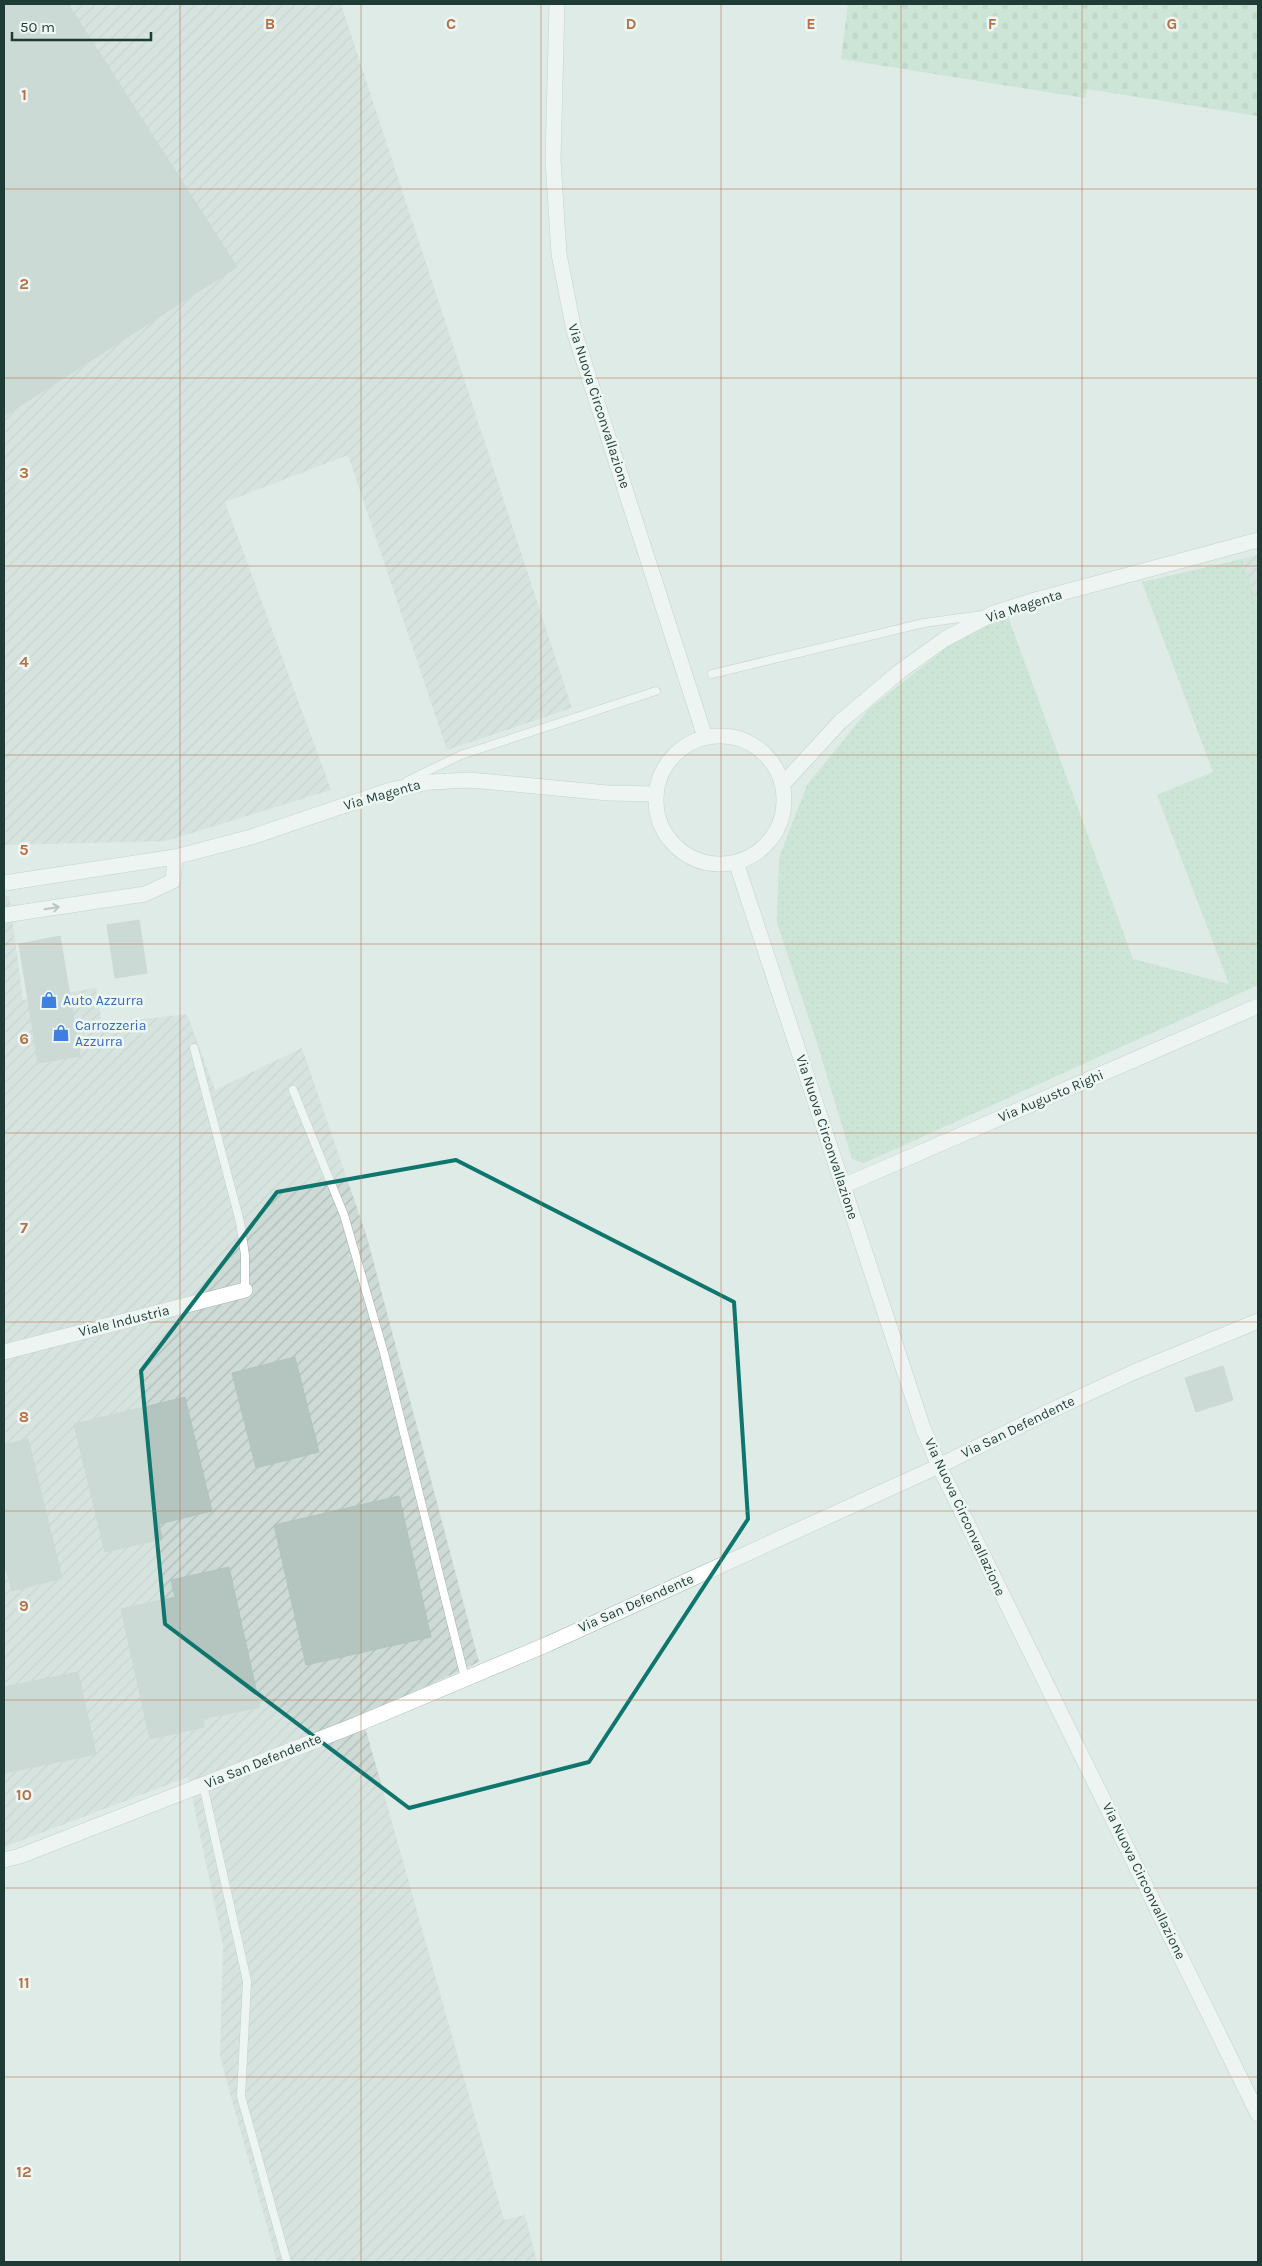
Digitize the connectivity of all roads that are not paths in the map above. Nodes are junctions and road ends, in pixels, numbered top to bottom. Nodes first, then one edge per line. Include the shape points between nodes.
1 (557, 4) edge
2 (1258, 540) edge
3 (994, 613) junction
4 (712, 674) dead end
5 (656, 691) dead end
6 (705, 737) junction
7 (783, 784) junction
8 (390, 790) junction
9 (656, 794) junction
10 (175, 857) junction
11 (736, 862) junction
12 (4, 883) edge
13 (4, 916) edge
14 (1258, 1006) edge
15 (194, 1048) dead end
16 (293, 1090) dead end
17 (843, 1186) junction
18 (245, 1290) joint
19 (1258, 1321) edge
20 (4, 1352) edge
21 (939, 1466) junction
22 (465, 1678) junction
23 (202, 1785) junction
24 (4, 1860) edge
25 (1258, 2114) edge
26 (287, 2262) edge

1 - 6 street, Via Nuova Circonvallazione via 553,160 559,254 574,331
2 - 3 street, Via Magenta
3 - 4 lane via 924,623
3 - 7 street, Via Magenta via 945,639 899,672 840,722
5 - 8 lane via 461,755
6 - 7 street via 725,735 745,740 776,765
6 - 9 street via 686,745 671,757 661,774
7 - 11 street via 785,804 780,824 770,841 755,854
8 - 9 street, Via Magenta via 431,782 470,780 608,793
8 - 10 street, Via Magenta via 234,842
9 - 11 street via 657,814 665,834 678,849 696,860 716,864
10 - 12 street, Via Magenta
13 -> 10 street via 145,894 173,881
11 - 17 street, Via Nuova Circonvallazione
14 - 17 street, Via Augusto Righi
15 - 18 lane via 240,1222 245,1255
16 - 22 lane via 344,1215 384,1353
17 - 21 street, Via Nuova Circonvallazione
18 - 20 street, Viale Industria
19 - 21 street, Via San Defendente via 1134,1372
21 - 22 street, Via San Defendente via 548,1644
21 - 25 street, Via Nuova Circonvallazione
22 - 23 street, Via San Defendente
23 - 24 street, Via San Defendente
23 - 26 lane via 248,1981 241,2096

